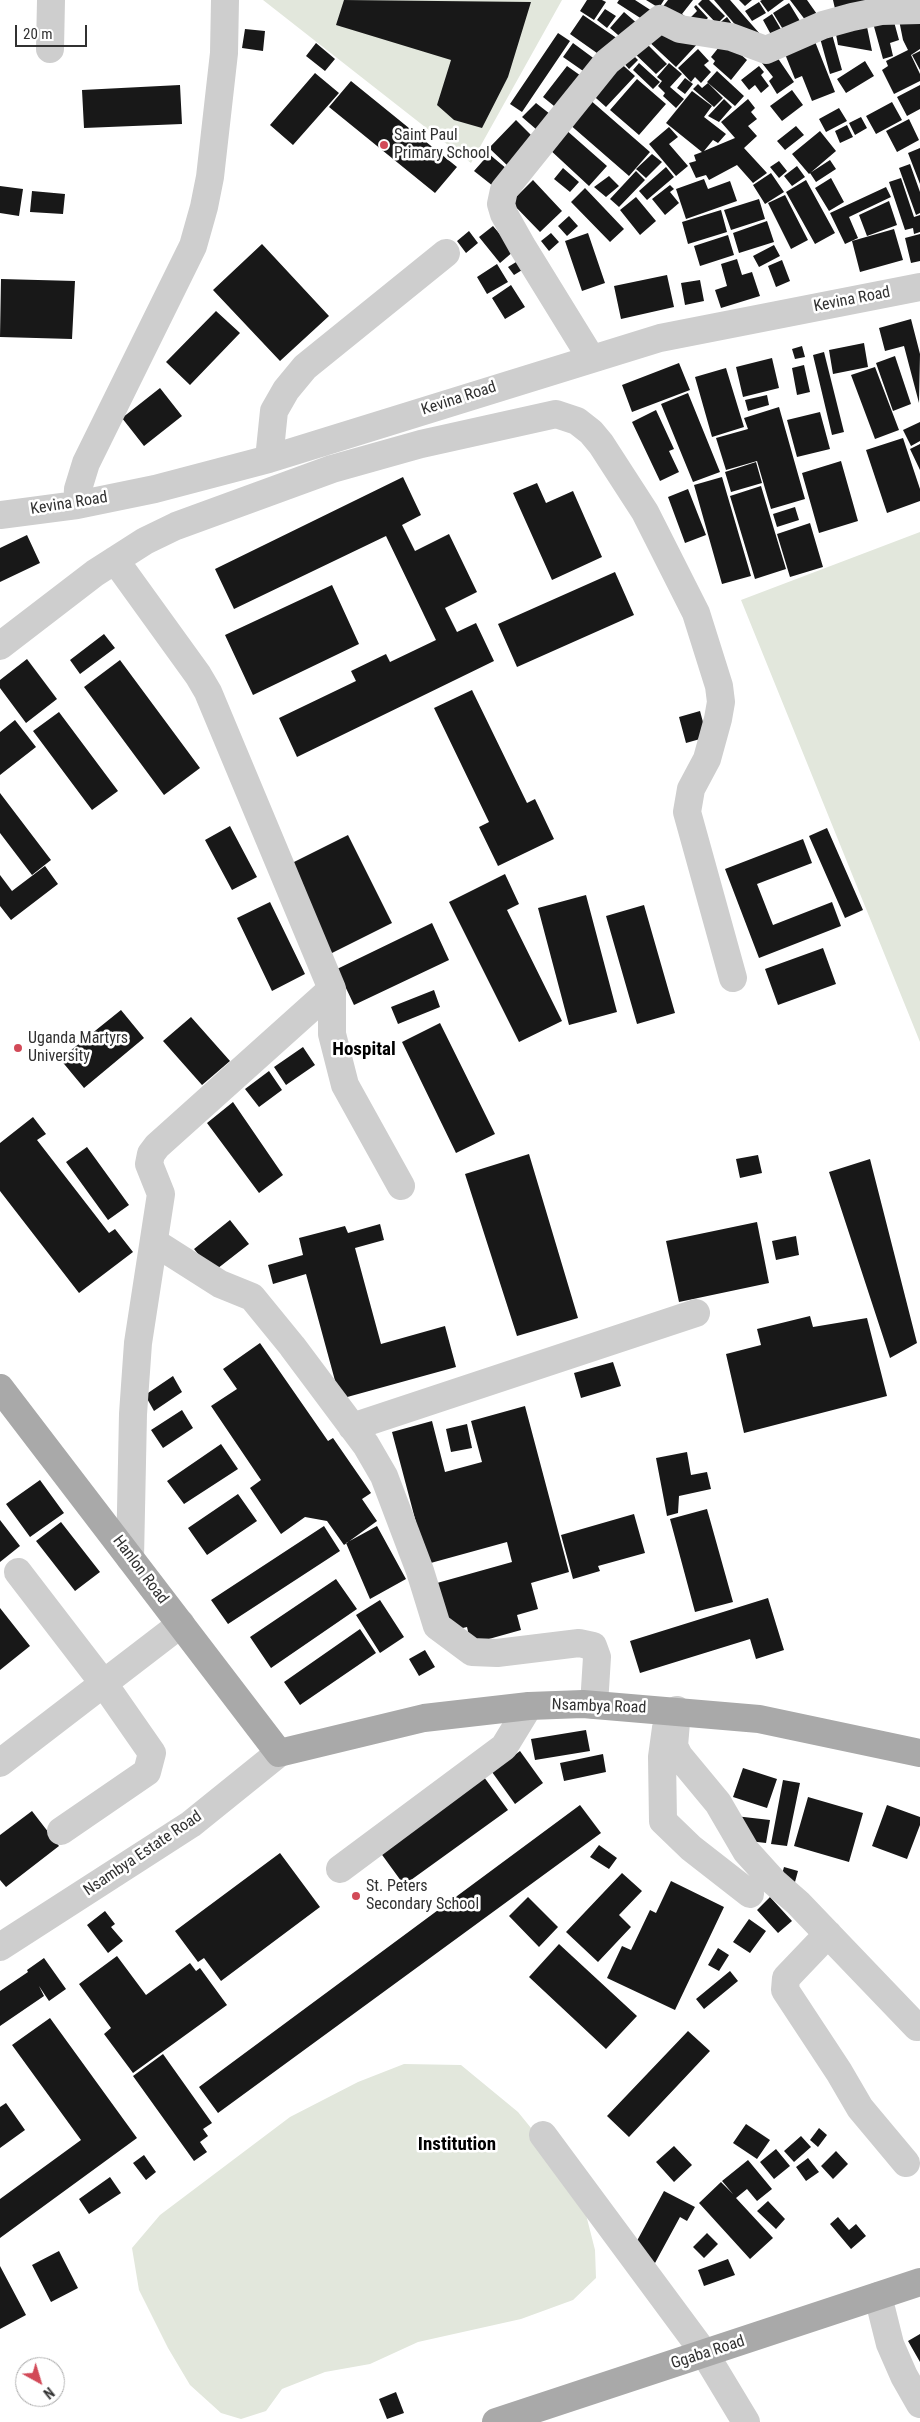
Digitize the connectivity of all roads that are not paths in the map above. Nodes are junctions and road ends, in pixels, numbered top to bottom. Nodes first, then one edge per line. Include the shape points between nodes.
1 (51, 0) edge
2 (225, 0) edge
3 (920, 10) edge
4 (50, 49) dead end
5 (446, 252) dead end
6 (920, 287) edge
7 (591, 358) junction
8 (269, 459) junction
9 (77, 505) junction
10 (0, 515) edge
11 (114, 560) junction
12 (0, 646) edge
13 (733, 978) dead end
14 (332, 989) junction
15 (401, 1186) dead end
16 (154, 1242) junction
17 (696, 1313) dead end
18 (0, 1388) edge
19 (352, 1427) junction
20 (130, 1558) junction
21 (18, 1572) dead end
22 (181, 1624) junction
23 (104, 1684) junction
24 (594, 1705) junction
25 (529, 1706) junction
26 (673, 1710) junction
27 (279, 1753) junction
28 (920, 1753) edge
29 (0, 1763) edge
30 (61, 1831) dead end
31 (340, 1869) dead end
32 (750, 1894) dead end
33 (828, 1934) junction
34 (0, 1947) edge
35 (917, 2027) dead end
36 (543, 2135) dead end
37 (906, 2163) dead end
38 (920, 2282) edge
39 (878, 2296) junction
40 (705, 2354) junction
41 (920, 2404) edge
42 (496, 2422) edge
43 (746, 2422) edge

1 - 4 street
2 - 9 street via 224,53 210,177 193,246 86,463
3 - 7 street via 852,17 823,25 766,50 731,37 680,29 660,19 608,62 504,190 501,204 522,246
5 - 8 street via 304,367 274,410
6 - 7 street, Kevina Road via 660,338
7 - 8 street, Kevina Road
8 - 9 street, Kevina Road
9 - 10 street, Kevina Road
11 - 12 street
11 - 13 street via 176,526 332,469 421,444 556,414 577,421 601,444 645,512 696,613 719,686 718,718 707,758 690,789 687,812
11 - 14 street via 208,692
14 - 15 street via 332,1034 345,1085
14 - 16 street via 156,1146 149,1164 161,1194
16 - 19 street via 220,1284 252,1297
16 - 20 street via 137,1360
17 - 19 street
18 - 20 main road, Hanlon Road
19 - 24 street via 384,1476 438,1626 472,1652 497,1653 579,1643 593,1646 597,1657
20 - 22 main road, Hanlon Road
21 - 23 street
22 - 23 street
22 - 27 main road, Hanlon Road
23 - 29 street
23 - 30 street via 152,1753 147,1772
24 - 25 main road, Nsambya Road
24 - 26 main road, Nsambya Road
25 - 27 main road, Nsambya Road via 424,1718
25 - 31 street via 504,1747
26 - 28 main road, Nsambya Road via 759,1718
26 - 32 street via 662,1757 663,1821 691,1848
26 - 33 street via 674,1746 679,1756 718,1803 746,1851
27 - 34 street, Nsambya Estate Road via 191,1824
33 - 35 street
33 - 37 street via 786,1978 785,1990 860,2108
36 - 40 street
38 - 39 main road, Ggaba Road
39 - 40 main road, Ggaba Road
39 - 41 street via 890,2344
40 - 42 main road, Ggaba Road
40 - 43 street

